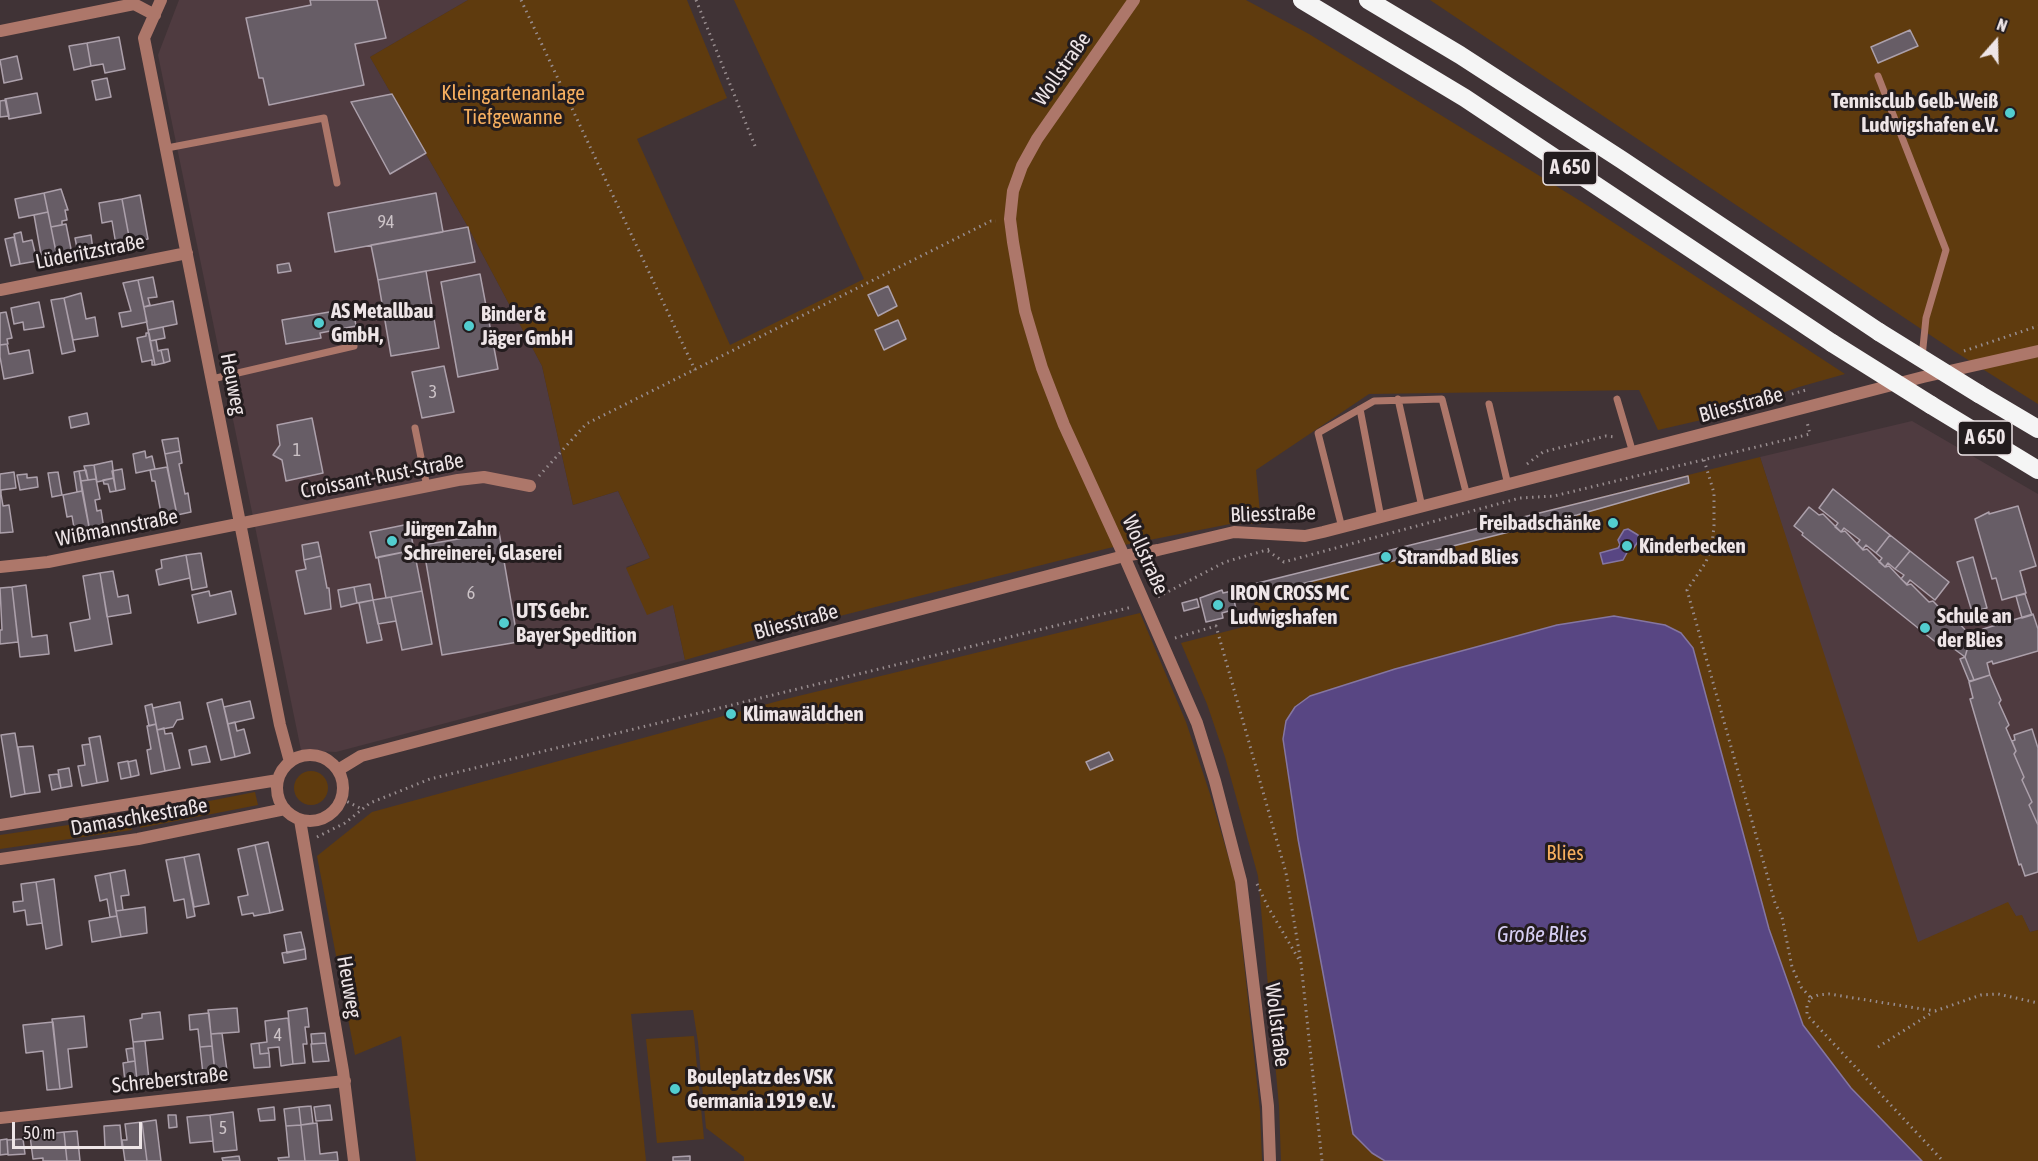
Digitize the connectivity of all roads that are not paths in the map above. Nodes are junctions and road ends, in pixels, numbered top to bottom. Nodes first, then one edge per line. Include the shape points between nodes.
1 (161, 0) edge
2 (1134, 0) edge
3 (1302, 0) edge
4 (1368, 0) edge
5 (134, 2) edge
6 (155, 15) junction
7 (0, 31) edge
8 (1878, 76) dead end
9 (167, 148) junction
10 (337, 183) dead end
11 (187, 253) junction
12 (0, 290) edge
13 (354, 346) dead end
14 (2037, 349) edge
15 (1923, 377) junction
16 (212, 379) junction
17 (1398, 399) junction
18 (1617, 399) dead end
19 (1490, 404) dead end
20 (1359, 409) junction
21 (415, 428) dead end
22 (2038, 429) edge
23 (1633, 453) junction
24 (2038, 470) edge
25 (1508, 485) junction
26 (530, 486) road end
27 (427, 487) junction
28 (1467, 496) junction
29 (1422, 507) junction
30 (1381, 518) junction
31 (241, 522) junction
32 (1342, 528) junction
33 (1124, 556) junction
34 (0, 567) edge
35 (290, 762) junction
36 (338, 770) junction
37 (278, 780) junction
38 (285, 810) junction
39 (300, 820) junction
40 (0, 825) edge
41 (0, 859) edge
42 (345, 1081) junction
43 (0, 1118) edge
44 (354, 1161) edge
45 (1270, 1161) edge

1 - 6 street, Heuweg
2 - 33 street, Wollstraße via 1036,139 1013,191 1010,219 1025,310 1042,368
3 - 24 highway, A 650, bridge via 1466,98 1832,344
4 - 22 highway, A 650, bridge via 1460,55 1879,332
5 - 6 street
5 - 7 street
6 - 9 street, Heuweg via 144,38
8 - 15 lane via 1946,250 1926,318
9 - 10 lane via 324,118
9 - 11 street, Heuweg
11 - 12 street, Lüderitzstraße
11 - 16 street, Heuweg
13 - 16 lane
14 - 15 street, Bliesstraße
15 - 23 street, Bliesstraße
16 - 31 street, Heuweg
17 - 20 lane via 1374,401
17 - 28 lane via 1442,399
17 - 29 lane
18 - 23 lane
19 - 25 lane
20 - 30 lane
20 - 32 lane via 1318,434
21 - 27 lane
23 - 25 street, Bliesstraße
25 - 28 street, Bliesstraße
26 - 27 street, Croissant-Rust-Straße via 484,477
27 - 31 street, Croissant-Rust-Straße
28 - 29 street, Bliesstraße
29 - 30 street, Bliesstraße
30 - 32 street, Bliesstraße
31 - 34 street, Wißmannstraße via 48,562
31 - 35 street, Heuweg
32 - 33 street, Bliesstraße via 1305,536 1234,532
33 - 36 street, Bliesstraße via 361,756
33 - 45 street, Wollstraße via 1197,723 1241,882 1268,1106
35 - 36 street via 313,755 332,762
35 - 37 street
36 - 39 street via 344,785 336,810 319,820
37 - 38 street via 277,791
37 - 40 street, Damaschkestraße
38 - 39 street
38 - 41 street, Damaschkestraße via 138,839
39 - 42 street, Heuweg
42 - 43 street, Schreberstraße
42 - 44 street, Heuweg

